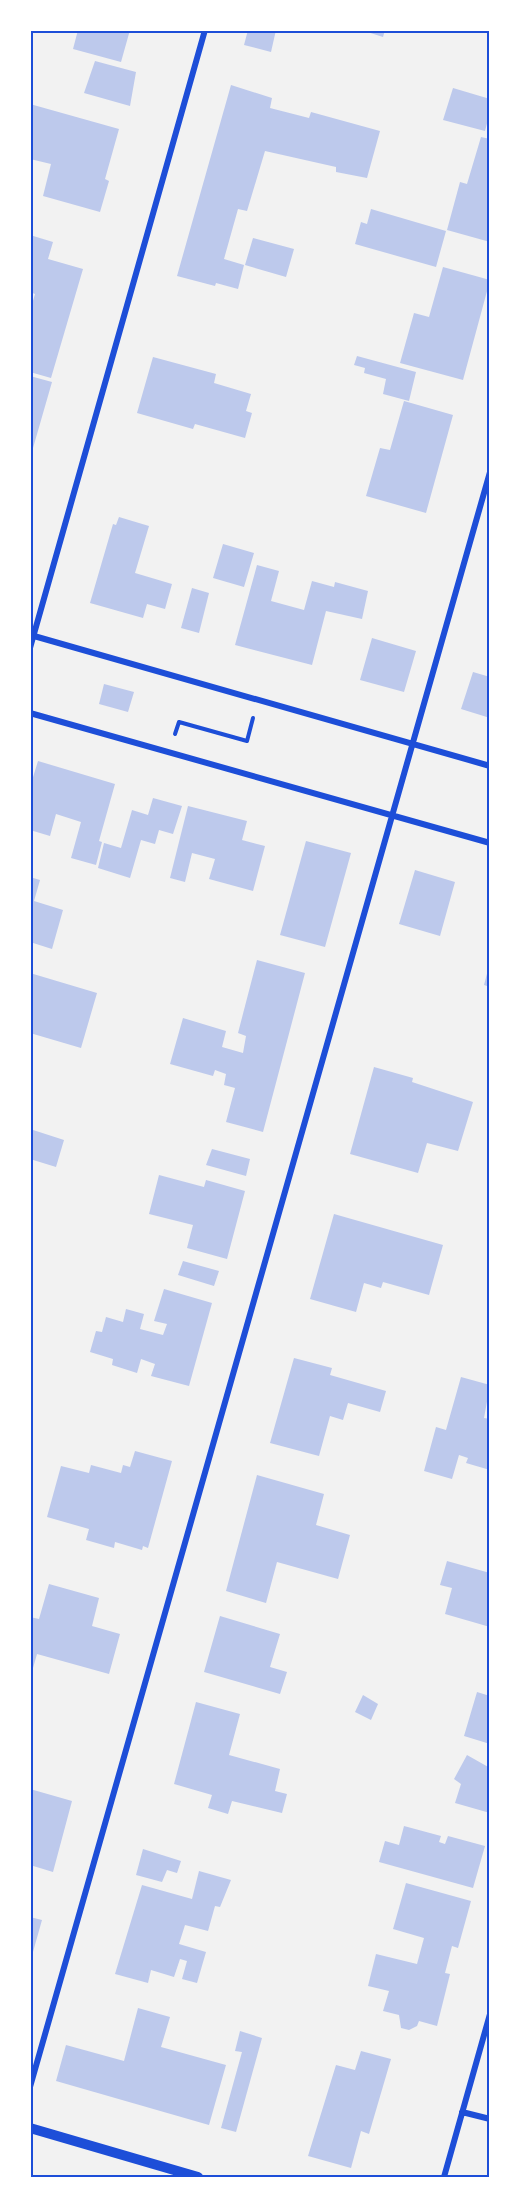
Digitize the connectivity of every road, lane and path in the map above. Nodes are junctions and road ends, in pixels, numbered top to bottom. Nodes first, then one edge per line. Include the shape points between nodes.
1 (205, 30) edge
2 (490, 472) edge
3 (33, 636) junction
4 (30, 648) edge
5 (264, 702) junction
6 (30, 713) edge
7 (414, 744) junction
8 (161, 750) junction
9 (490, 766) edge
10 (393, 816) junction
11 (490, 843) edge
12 (490, 2014) edge
13 (30, 2086) edge
14 (462, 2112) junction
15 (490, 2119) edge
16 (30, 2128) edge
17 (198, 2177) edge
18 (444, 2177) edge

1 - 3 street
2 - 7 street
3 - 4 street
3 - 5 street
5 - 7 street
5 - 8 path via 254,712 247,741 179,722 175,736
6 - 8 street
7 - 9 street
7 - 10 street
8 - 10 street
10 - 11 street
10 - 13 street
12 - 14 street
14 - 15 street
14 - 18 street
16 - 17 street

